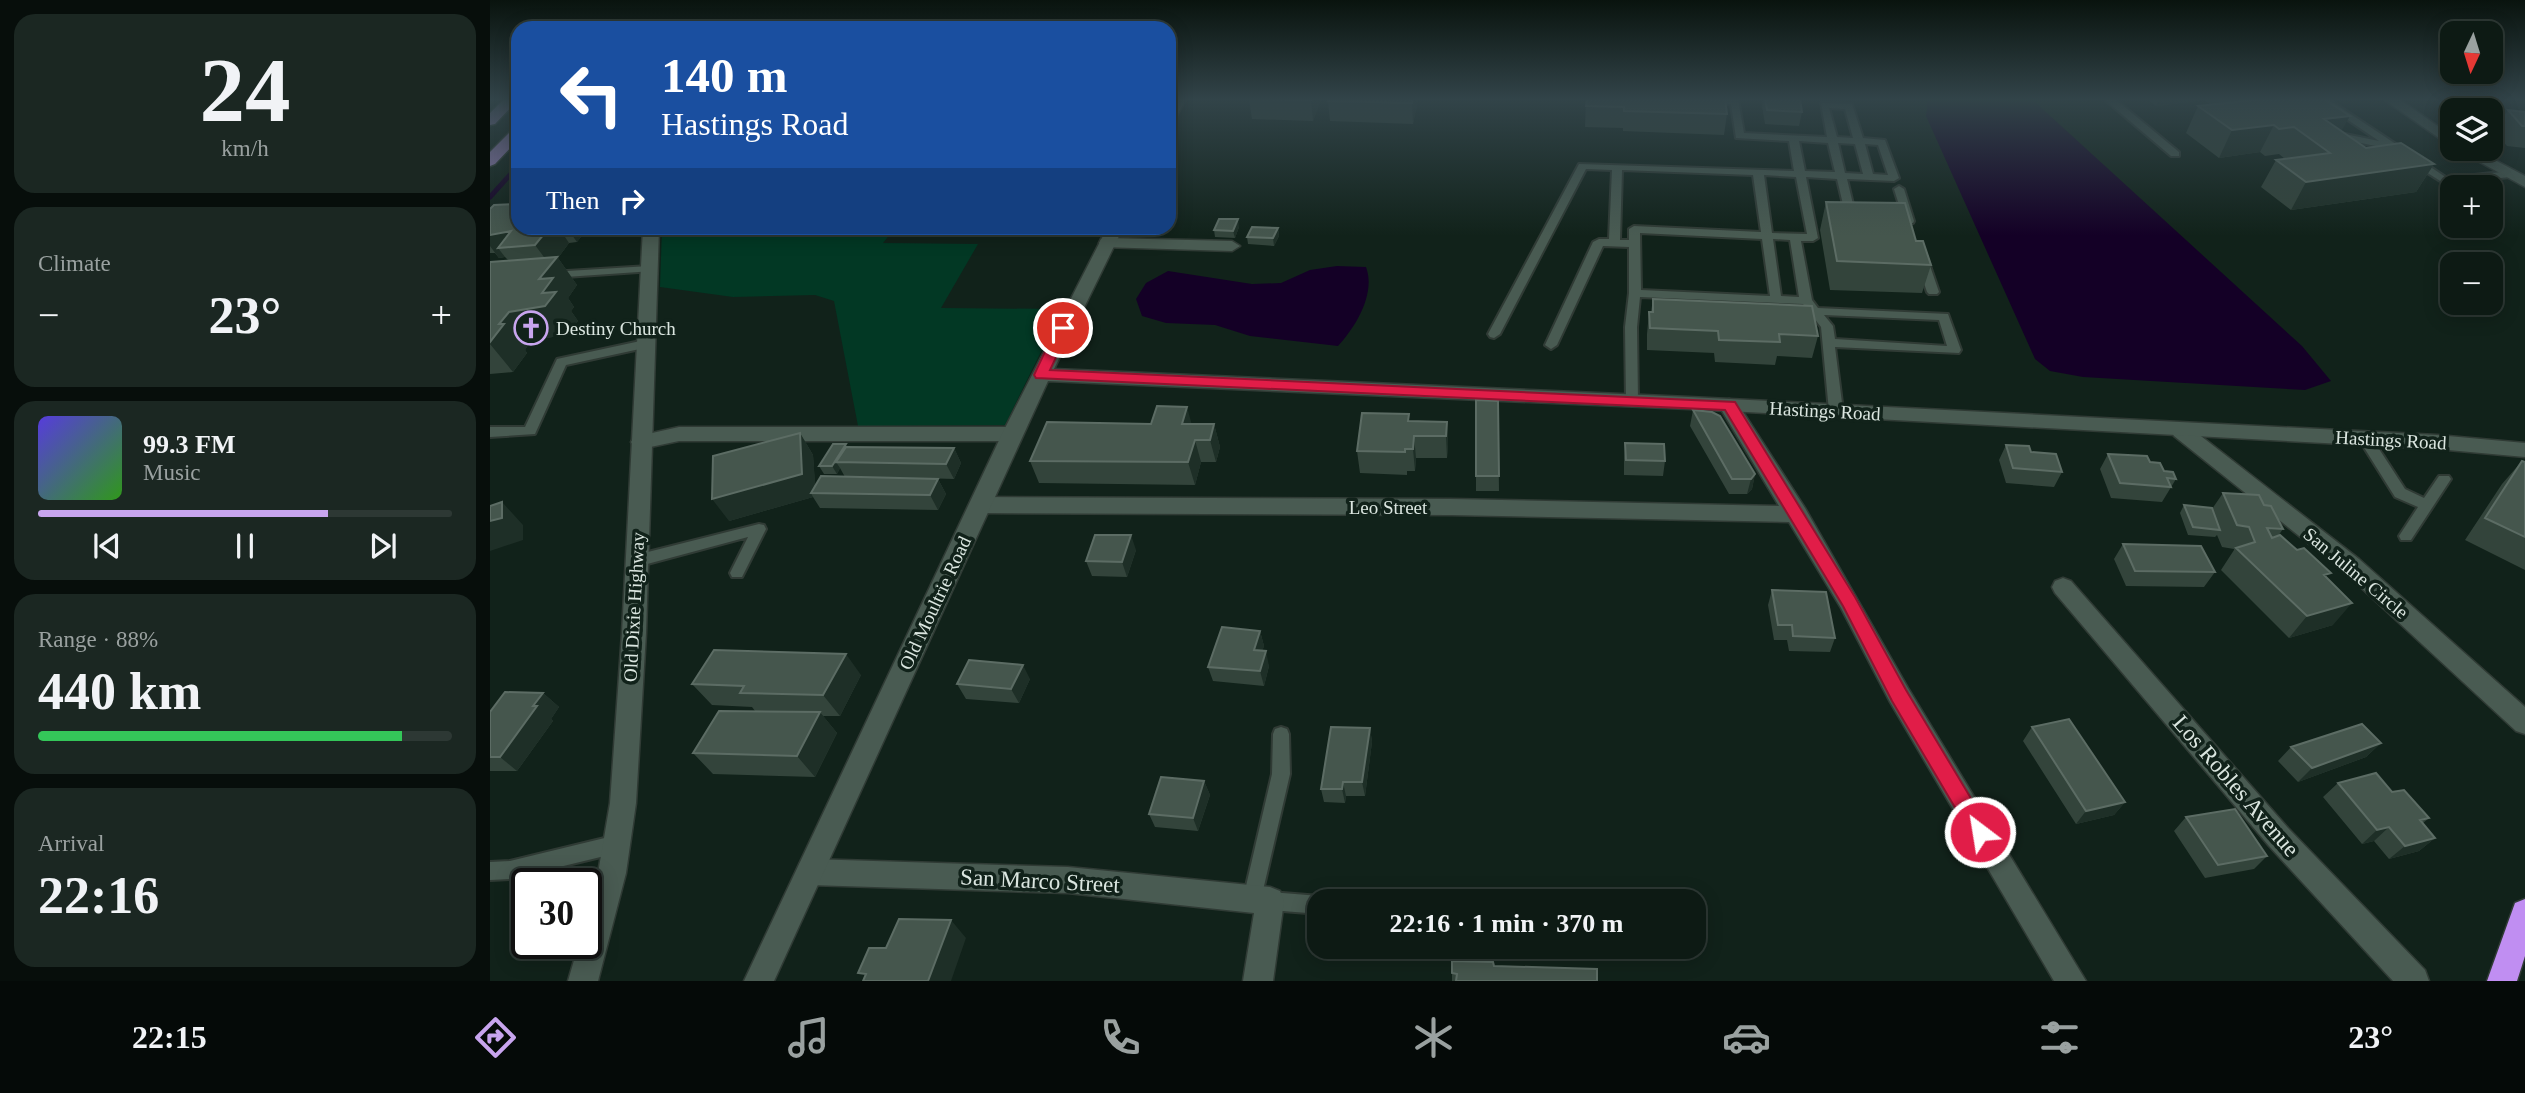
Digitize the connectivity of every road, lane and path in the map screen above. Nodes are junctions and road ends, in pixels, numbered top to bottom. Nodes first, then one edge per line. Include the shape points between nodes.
1 (506, 145) edge
2 (1795, 145) edge
3 (1832, 145) edge
4 (1859, 145) edge
5 (1883, 145) edge
6 (2164, 145) edge
7 (2381, 145) edge
8 (2393, 146) joint
9 (2175, 154) dead end
10 (490, 161) edge
11 (2486, 161) edge
12 (1617, 167) junction
13 (1758, 172) junction
14 (1801, 174) junction
15 (2510, 174) junction
16 (1840, 176) junction
17 (1869, 177) junction
18 (2525, 182) edge
19 (1899, 189) dead end
20 (1865, 224) edge
21 (651, 235) edge
22 (1111, 235) edge
23 (1766, 235) junction
24 (1795, 237) junction
25 (1915, 239) edge
26 (1614, 243) junction
27 (1634, 244) junction
28 (1232, 246) dead end
29 (1919, 253) edge
30 (649, 269) junction
31 (543, 275) edge
32 (1933, 292) dead end
33 (1634, 293) junction
34 (1776, 300) junction
35 (1810, 306) junction
36 (1494, 334) dead end
37 (645, 344) junction
38 (1829, 344) junction
39 (1551, 345) dead end
40 (1041, 375) junction
41 (1632, 401) junction
42 (1729, 406) junction
43 (1836, 411) junction
44 (2181, 431) junction
45 (490, 432) edge
46 (1012, 434) junction
47 (2365, 438) junction
48 (641, 442) junction
49 (2525, 450) edge
50 (2444, 479) dead end
51 (980, 505) junction
52 (2427, 506) junction
53 (1797, 514) junction
54 (2406, 537) dead end
55 (636, 561) junction
56 (737, 573) dead end
57 (2063, 587) dead end
58 (2525, 723) edge
59 (1281, 734) dead end
60 (617, 844) junction
61 (490, 871) edge
62 (810, 872) junction
63 (1261, 900) junction
64 (1307, 904) edge
65 (2525, 913) edge
66 (583, 981) edge
67 (759, 981) edge
68 (1258, 981) edge
69 (2071, 981) edge
70 (2414, 981) edge
71 (2502, 981) edge

1 - 10 main road
2 - 14 lane
3 - 16 lane
4 - 17 lane
5 - 17 lane via 1894,178
6 - 9 lane
7 - 8 lane
8 - 15 lane via 2445,181
11 - 15 street
12 - 13 lane
12 - 26 lane
12 - 36 lane via 1583,166
13 - 14 lane
13 - 23 lane
14 - 16 lane
14 - 24 lane via 1813,237
15 - 18 street
16 - 17 lane
16 - 20 lane via 1853,224
19 - 25 lane via 1905,226
21 - 30 street, Old Dixie Highway
22 - 28 street
22 - 40 street, Old Moultrie Road
23 - 24 lane
23 - 27 lane via 1634,229
23 - 34 lane
24 - 35 lane
26 - 27 lane
26 - 39 lane via 1599,242
27 - 33 lane
29 - 32 lane
30 - 31 lane
30 - 37 street, Old Dixie Highway
33 - 34 lane
33 - 41 lane
34 - 35 lane
35 - 38 lane via 1828,326
35 - 38 lane via 1944,317 1955,350
37 - 45 lane via 561,362 530,431
37 - 48 street, Old Dixie Highway
38 - 43 lane
40 - 41 street, Hastings Road
40 - 46 street, Old Moultrie Road
41 - 42 street, Hastings Road
42 - 43 street, Hastings Road
42 - 53 street
43 - 44 street, Hastings Road
44 - 47 street, Hastings Road
44 - 58 street, San Juline Circle via 2351,565
46 - 48 street via 679,434
46 - 51 street, Old Moultrie Road
47 - 49 street, Hastings Road
47 - 52 lane via 2400,493
48 - 55 street, Old Dixie Highway
50 - 52 lane
51 - 53 street, Leo Street
51 - 62 street, Old Moultrie Road
52 - 54 lane
53 - 69 street via 1899,695
55 - 56 lane via 759,529
55 - 60 street, Old Dixie Highway via 624,803
57 - 70 street, Los Robles Avenue via 2257,813
59 - 63 lane via 1281,774
60 - 61 lane
60 - 66 street, Old Dixie Highway
62 - 63 street, San Marco Street via 1068,880
62 - 67 street, Old Moultrie Road
63 - 64 lane
63 - 68 street
65 - 71 highway

